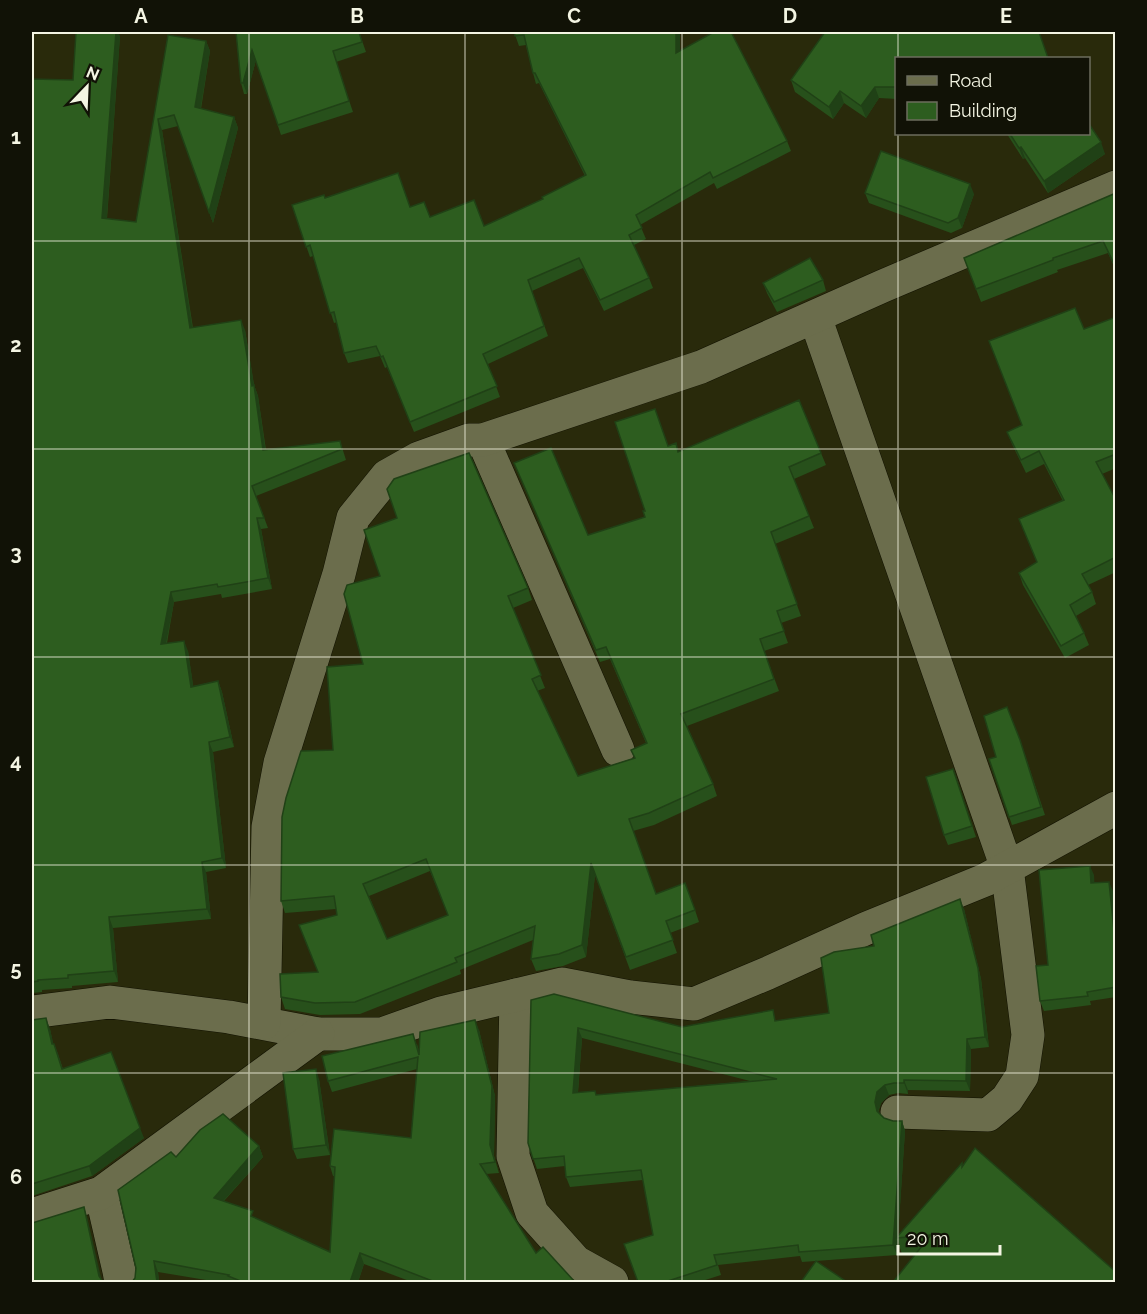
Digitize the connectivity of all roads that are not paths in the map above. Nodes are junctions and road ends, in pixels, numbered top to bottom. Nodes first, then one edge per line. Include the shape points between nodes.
1 (1116, 187) edge
2 (815, 317) junction
3 (483, 440) junction
4 (618, 750) dead end
5 (1116, 808) edge
6 (1007, 868) junction
7 (516, 995) junction
8 (32, 1012) edge
9 (264, 1023) junction
10 (318, 1034) junction
11 (897, 1112) dead end
12 (101, 1193) junction
13 (32, 1215) edge
14 (121, 1282) edge
15 (612, 1282) edge

1 - 2 street
2 - 3 street via 701,367
2 - 6 street
3 - 4 street
3 - 9 street via 469,440 419,458 387,476 353,518 280,764 268,827
5 - 6 street
6 - 7 street via 694,1004 562,984
6 - 11 street via 1028,1035 1022,1076 1007,1099 988,1115
7 - 10 street via 441,1013 382,1034
7 - 15 street via 513,1156 532,1213 576,1262
8 - 9 street via 110,1002
9 - 10 street
10 - 12 street
12 - 13 street
12 - 14 street

